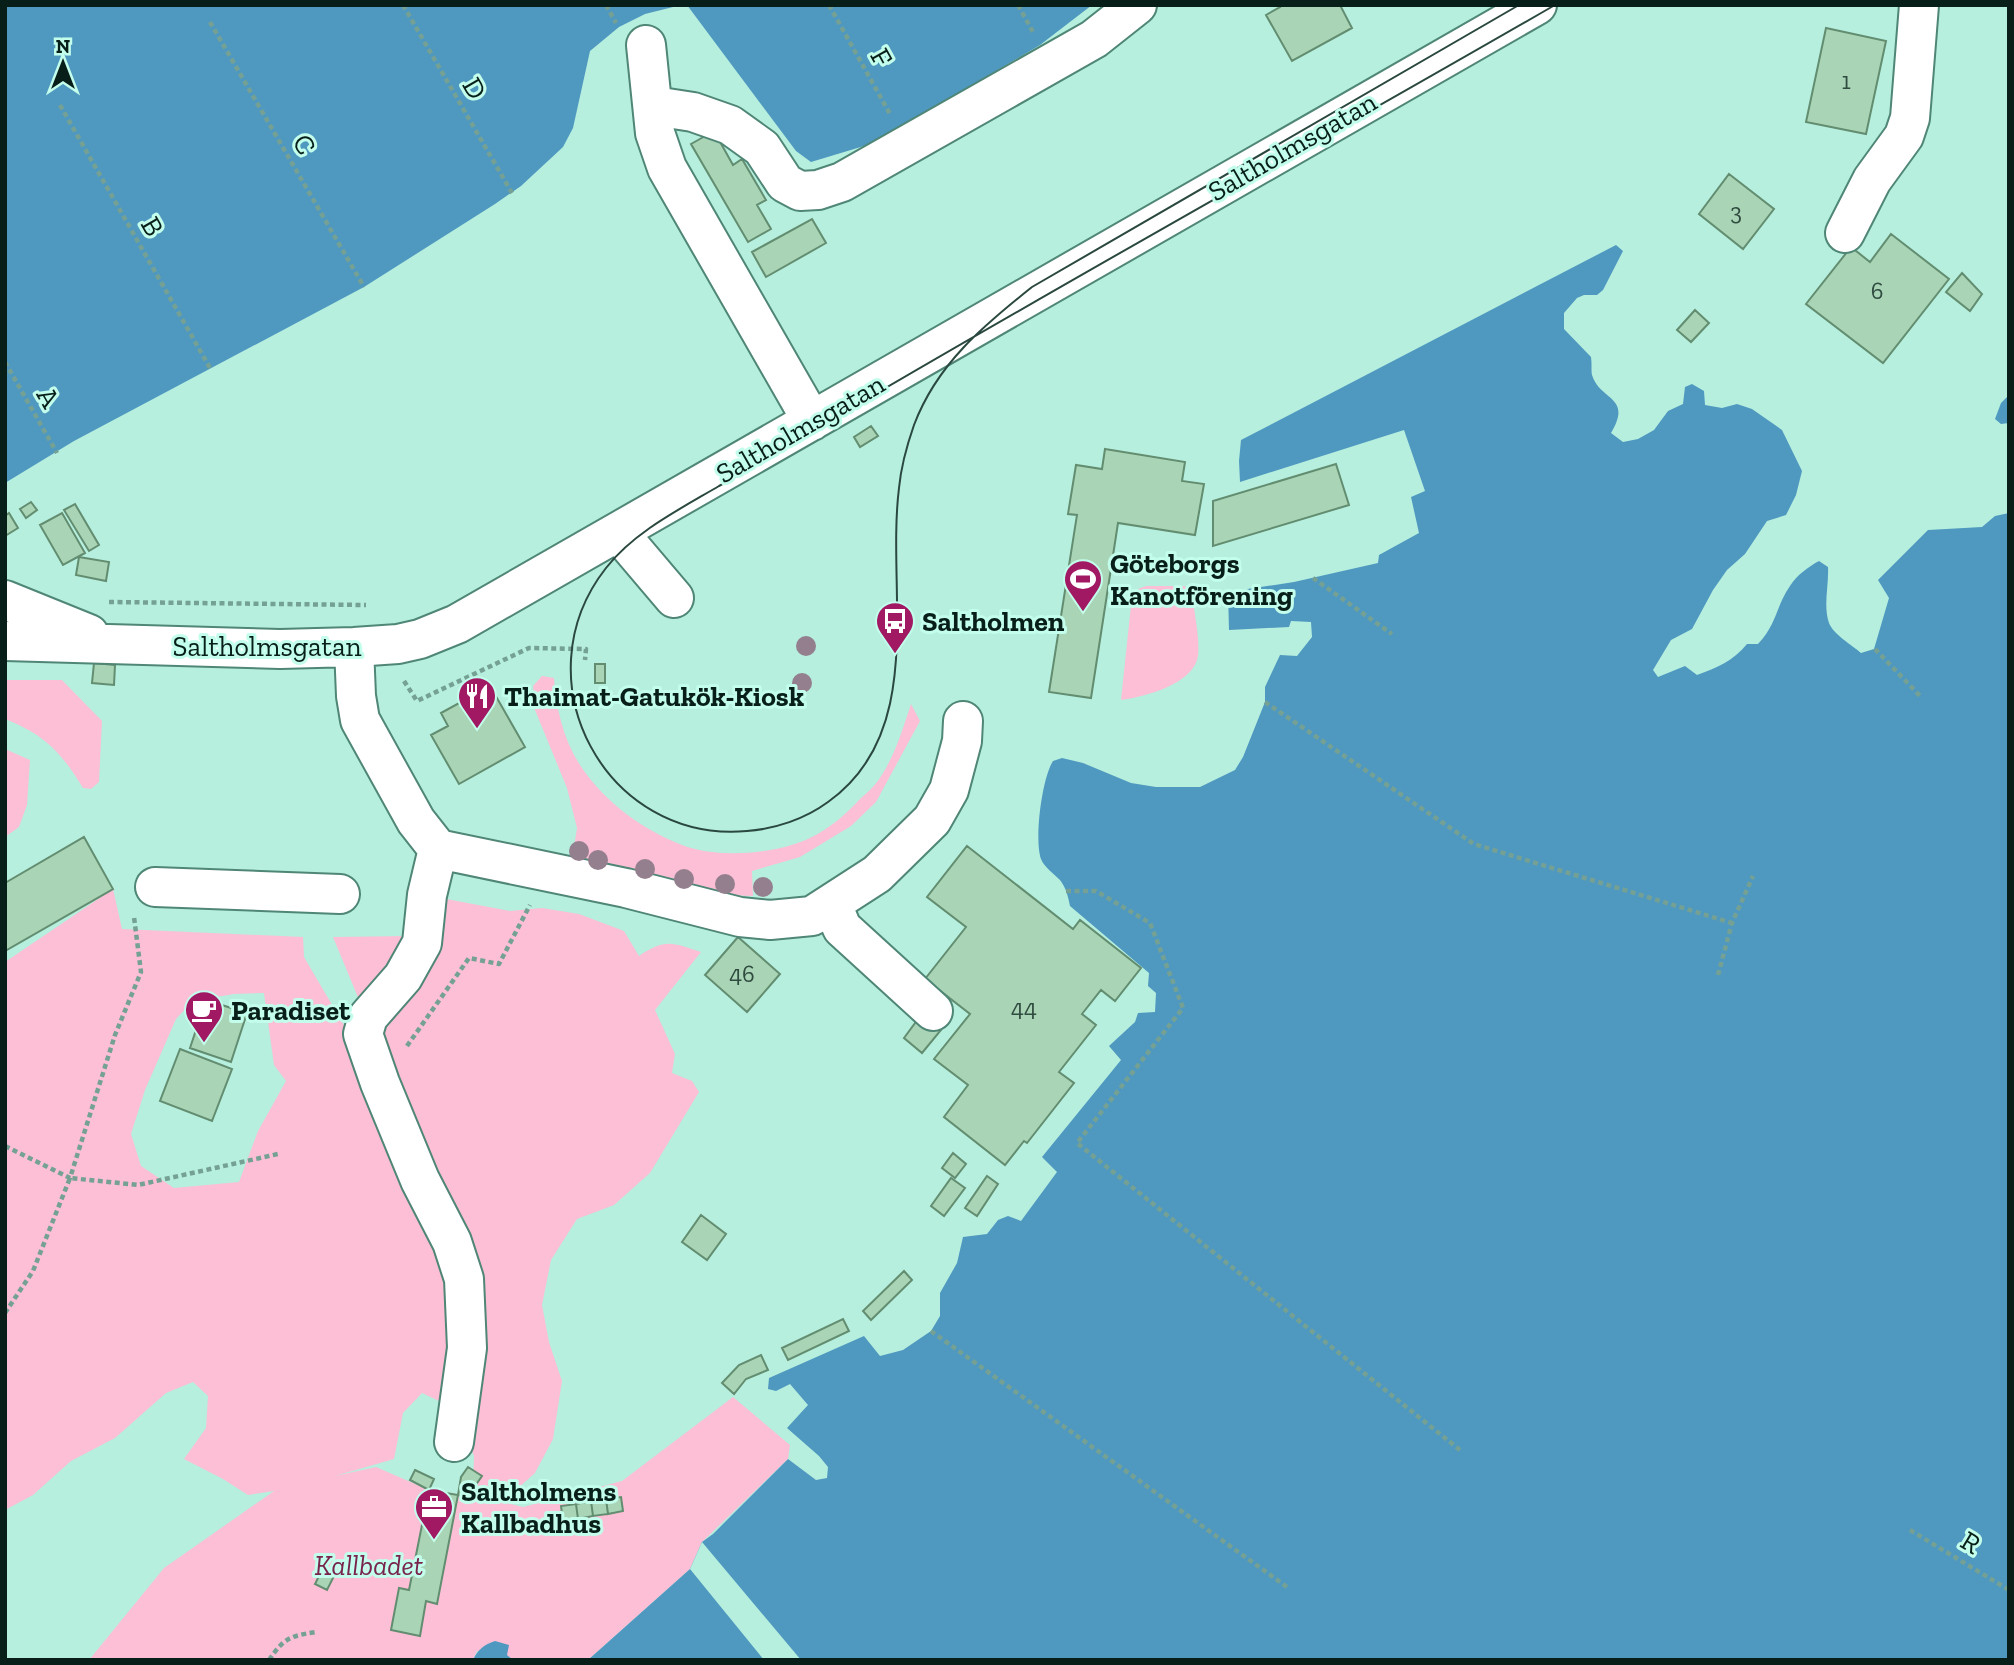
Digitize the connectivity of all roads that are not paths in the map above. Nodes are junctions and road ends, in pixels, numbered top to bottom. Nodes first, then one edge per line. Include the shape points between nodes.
1 (1137, 5) edge
2 (1537, 5) edge
3 (1919, 5) edge
4 (632, 36) road end
5 (654, 106) junction
6 (1845, 233) dead end
7 (812, 421) junction
8 (618, 531) junction
9 (674, 598) dead end
10 (5, 600) edge
11 (14, 638) edge
12 (117, 645) junction
13 (354, 647) junction
14 (963, 721) dead end
15 (438, 849) junction
16 (155, 887) road end
17 (340, 894) dead end
18 (832, 904) junction
19 (933, 1011) dead end
20 (454, 1442) dead end

1 - 5 street via 1094,38 842,182 818,190 800,191 785,183 762,148 730,125 693,112
2 - 7 street, Saltholmsgatan
3 - 6 street via 1910,118 1904,136 1872,180
4 - 5 street
5 - 7 street via 655,132 667,168
7 - 8 street, Saltholmsgatan
8 - 9 street
8 - 13 street, Saltholmsgatan via 457,624 398,644
10 - 12 street
11 - 12 street, Saltholmsgatan
12 - 13 street, Saltholmsgatan
13 - 15 street via 360,720 416,821
14 - 18 street via 949,790 932,820 877,874
15 - 18 street via 740,917 812,916
15 - 20 street via 422,943 403,977 372,1012 363,1034 464,1279 467,1348
16 - 17 street
18 - 19 street via 842,928

